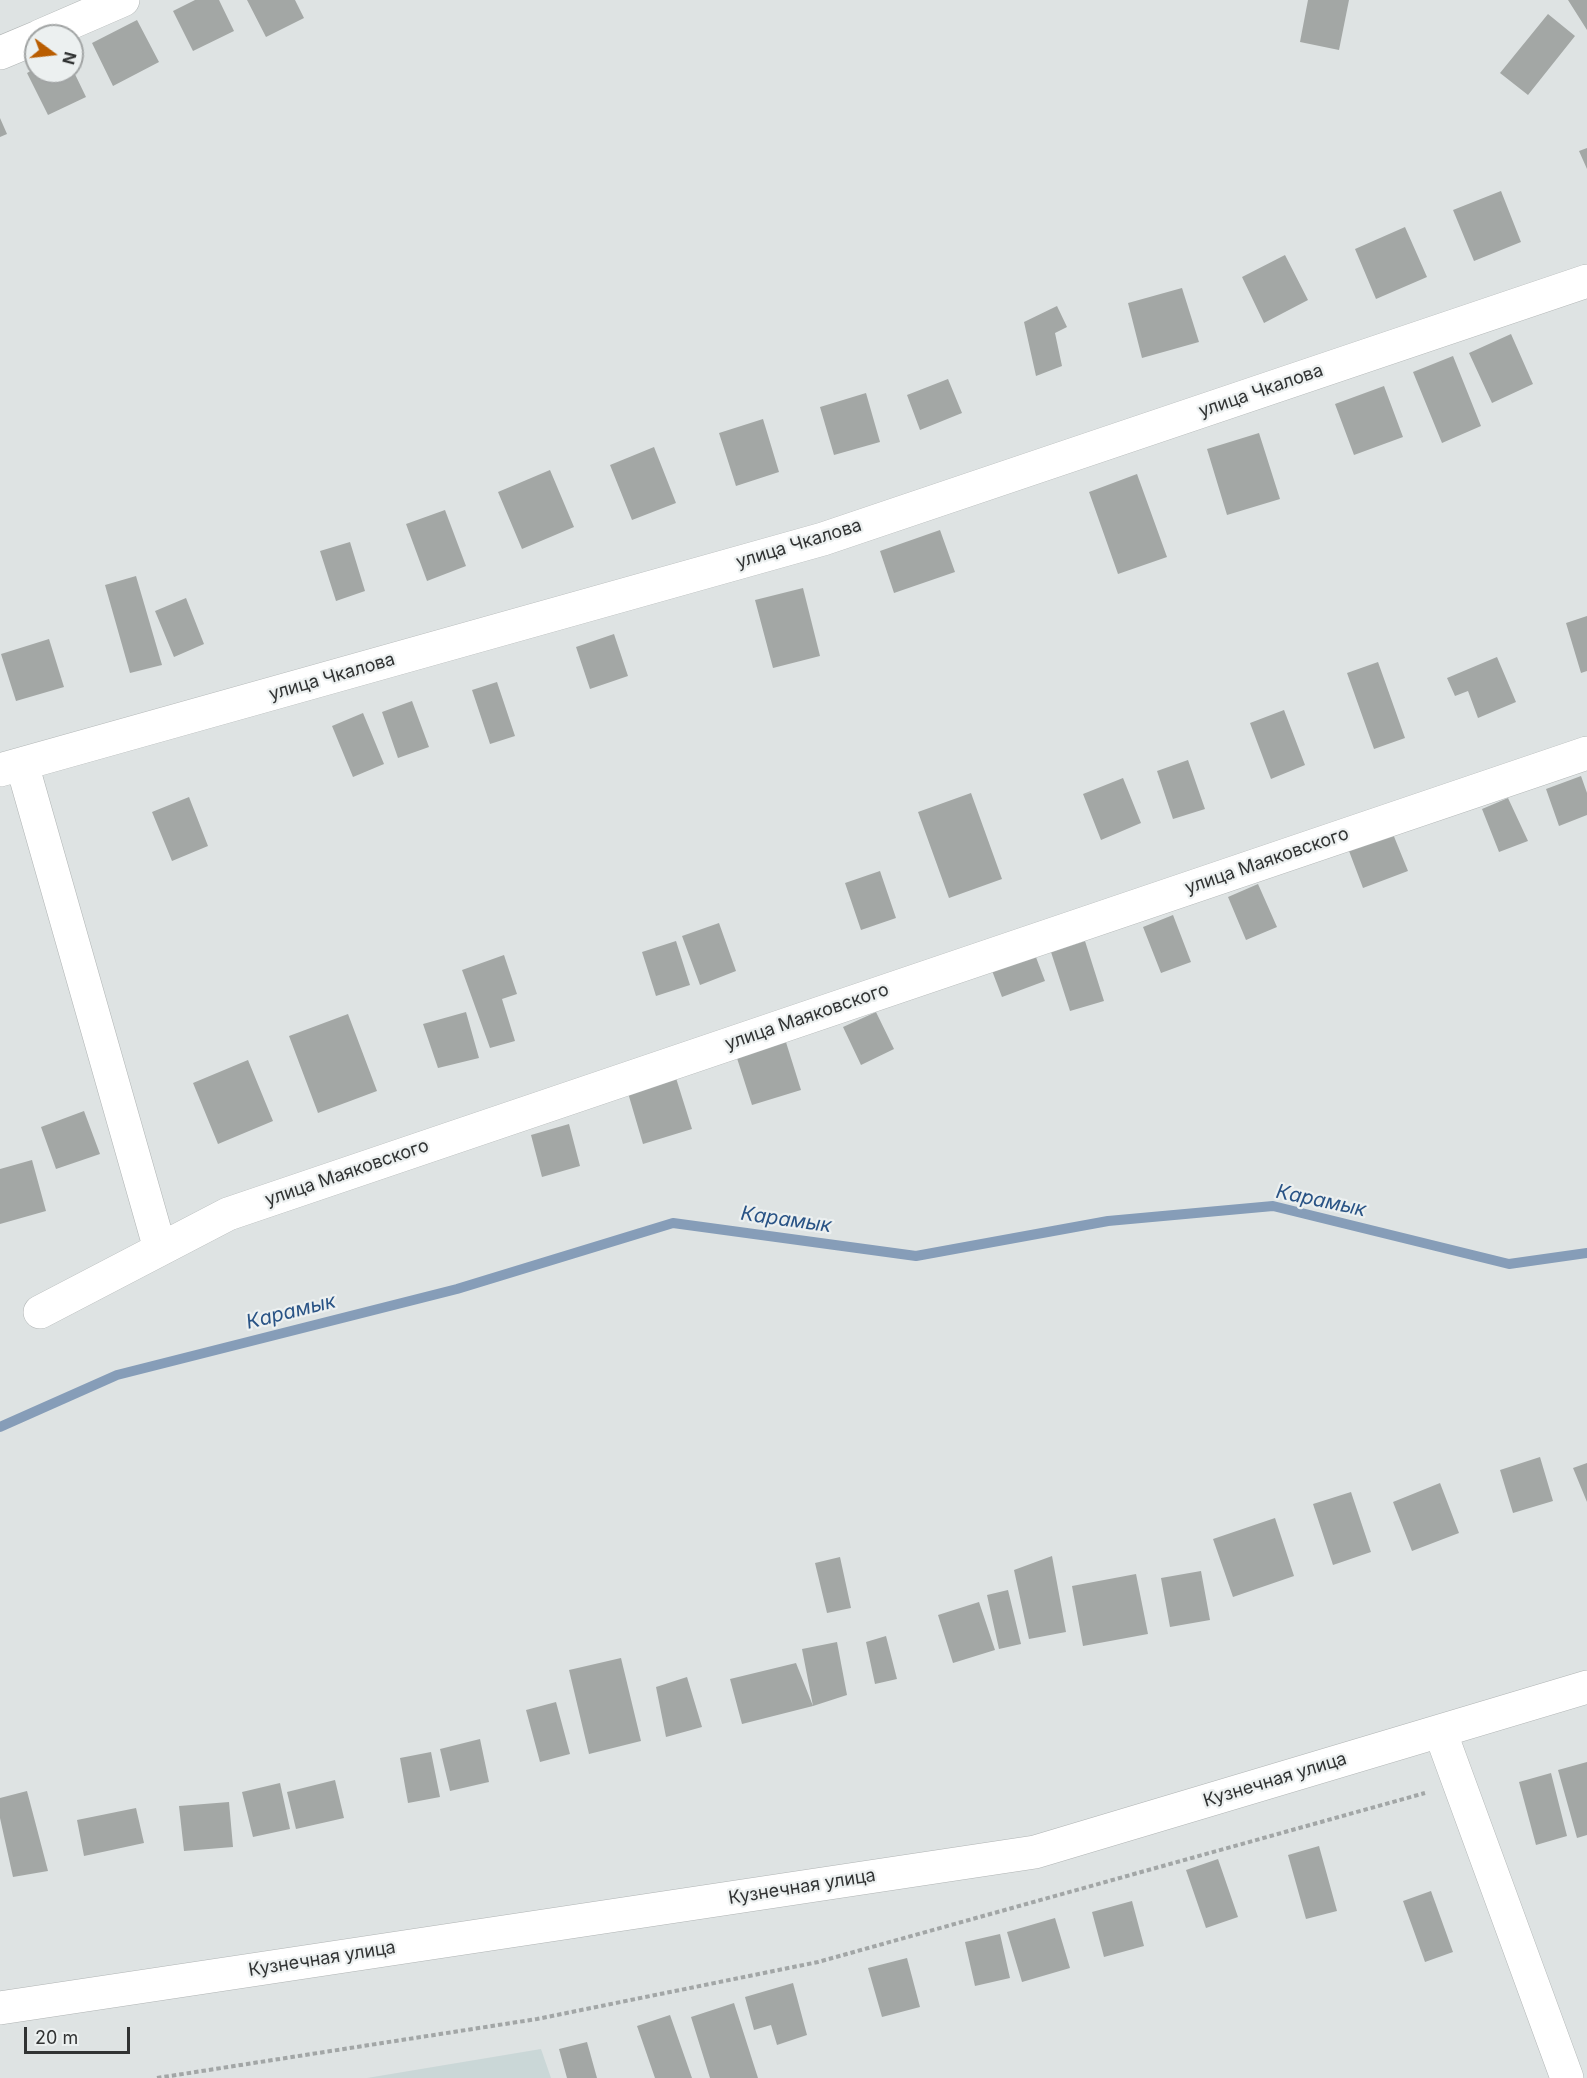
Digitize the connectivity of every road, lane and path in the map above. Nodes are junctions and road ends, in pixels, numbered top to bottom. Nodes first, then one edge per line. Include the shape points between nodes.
1 (123, 0) edge
2 (68, 24) edge
3 (24, 43) edge
4 (0, 53) edge
5 (1587, 281) edge
6 (1587, 753) edge
7 (11, 767) edge
8 (160, 1249) junction
9 (40, 1312) dead end
10 (1587, 1687) edge
11 (1440, 1731) junction
12 (1459, 1782) junction
13 (0, 2008) edge
14 (157, 2078) edge
15 (1567, 2078) edge

1 - 2 street
3 - 4 street
5 - 7 street, улица Чкалова via 823,539
6 - 8 street, улица Маяковского via 228,1214
7 - 8 street
8 - 9 street, улица Маяковского
10 - 11 street, Кузнечная улица
11 - 12 street
11 - 13 street, Кузнечная улица via 1035,1852
12 - 14 path via 818,1962 537,2019
12 - 15 street

